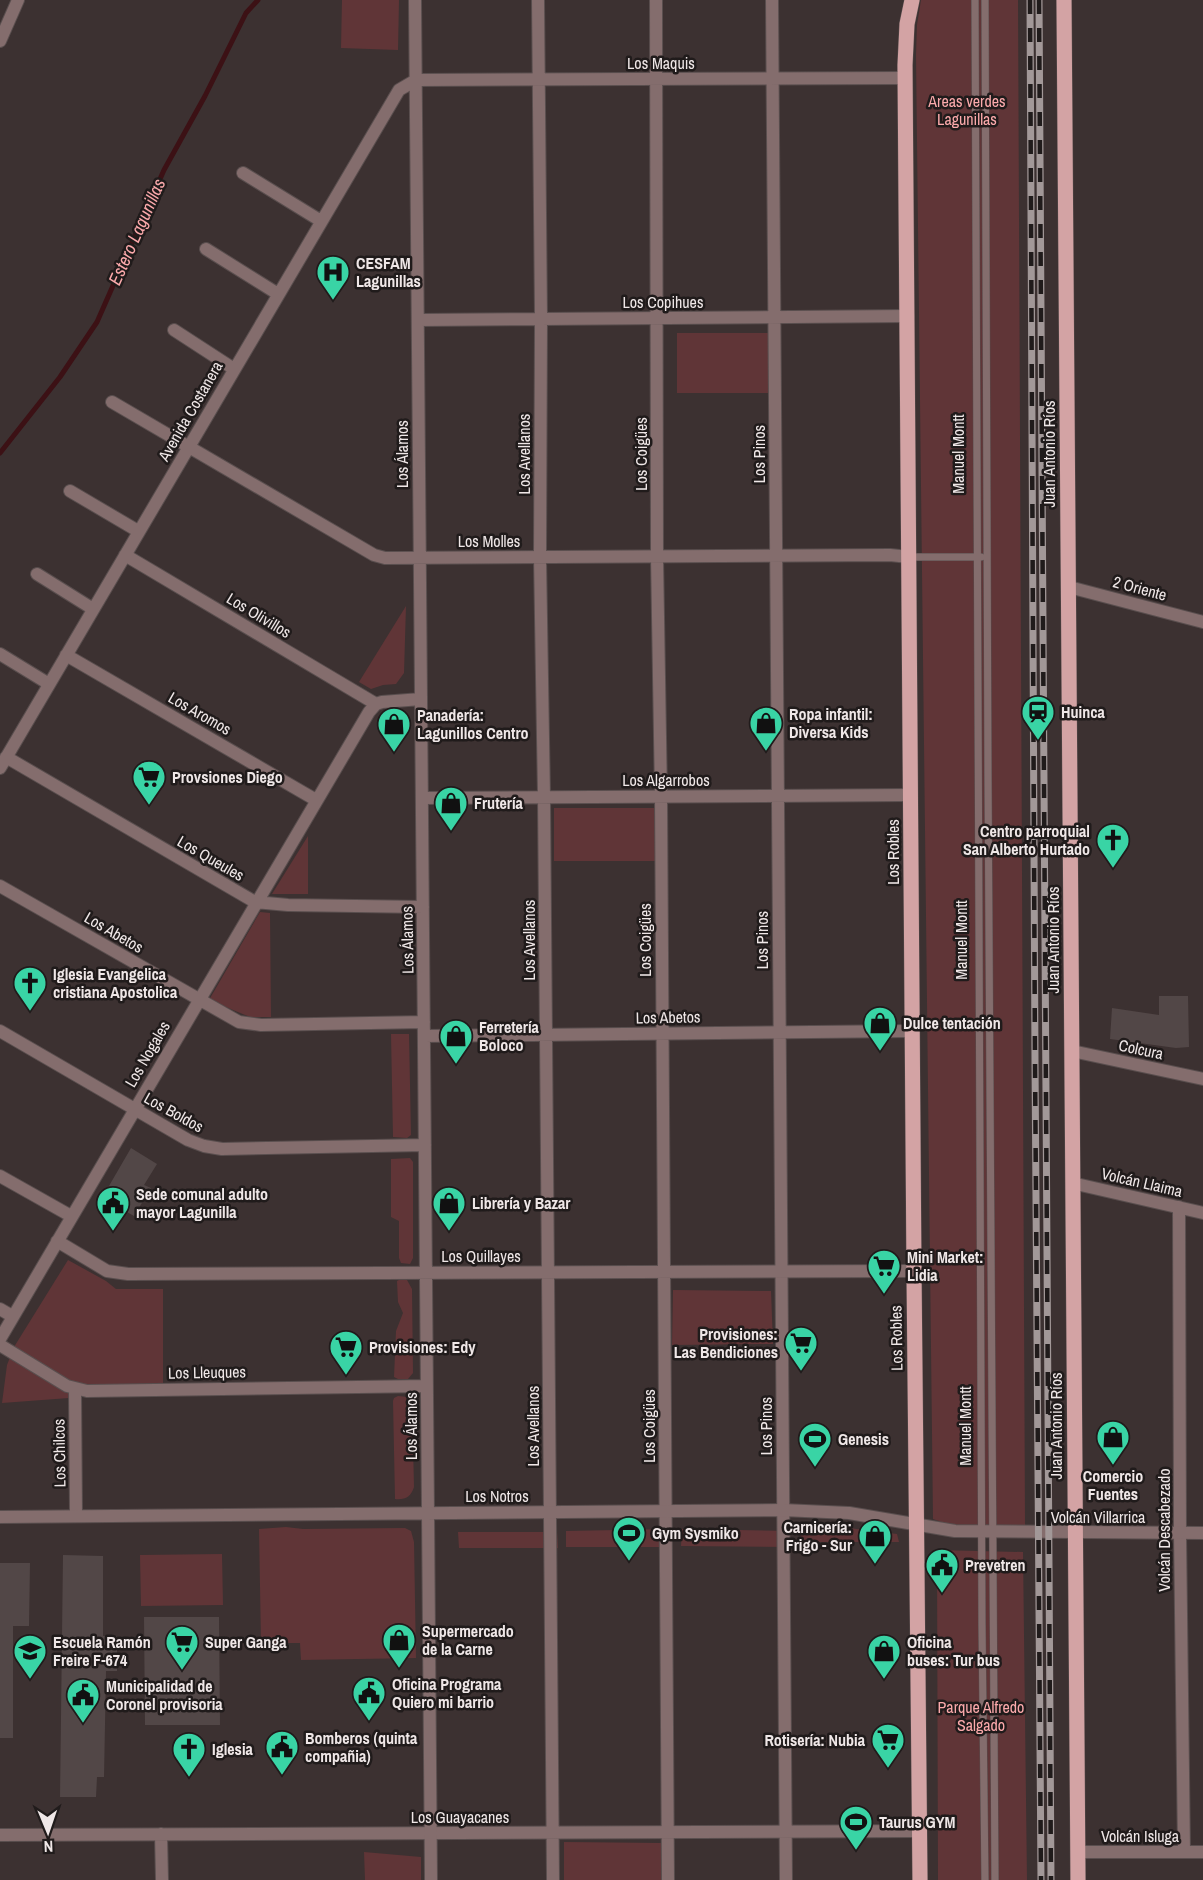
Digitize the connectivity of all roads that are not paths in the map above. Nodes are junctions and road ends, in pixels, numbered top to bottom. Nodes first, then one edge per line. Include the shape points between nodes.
1 (18, 0) edge
2 (415, 0) edge
3 (538, 0) edge
4 (656, 0) edge
5 (772, 0) edge
6 (912, 0) edge
7 (975, 0) edge
8 (985, 0) edge
9 (1064, 0) edge
10 (0, 41) edge
11 (906, 78) junction
12 (539, 79) junction
13 (657, 79) junction
14 (772, 79) junction
15 (416, 80) junction
16 (243, 173) dead end
17 (321, 221) junction
18 (206, 249) dead end
19 (278, 294) junction
20 (908, 316) junction
21 (774, 317) junction
22 (658, 318) junction
23 (541, 319) junction
24 (418, 320) junction
25 (174, 330) dead end
26 (234, 369) junction
27 (112, 402) dead end
28 (188, 447) junction
29 (70, 491) dead end
30 (138, 531) junction
31 (125, 555) junction
32 (776, 556) junction
33 (657, 557) junction
34 (909, 557) junction
35 (977, 557) junction
36 (987, 557) junction
37 (540, 558) junction
38 (420, 559) junction
39 (37, 574) dead end
40 (1069, 587) junction
41 (93, 609) junction
42 (1203, 621) edge
43 (0, 654) edge
44 (66, 655) junction
45 (49, 684) junction
46 (421, 699) junction
47 (376, 704) junction
48 (3, 762) edge
49 (910, 795) junction
50 (661, 796) junction
51 (778, 796) junction
52 (544, 797) junction
53 (422, 798) junction
54 (316, 800) junction
55 (0, 886) edge
56 (255, 902) junction
57 (423, 907) junction
58 (198, 1000) junction
59 (424, 1022) junction
60 (0, 1031) edge
61 (912, 1031) junction
62 (779, 1032) junction
63 (663, 1034) junction
64 (546, 1035) junction
65 (424, 1036) junction
66 (1072, 1051) junction
67 (1203, 1079) edge
68 (134, 1108) junction
69 (425, 1145) junction
70 (0, 1176) edge
71 (1072, 1183) junction
72 (1179, 1207) junction
73 (1203, 1213) edge
74 (71, 1216) junction
75 (57, 1240) junction
76 (914, 1271) junction
77 (664, 1272) junction
78 (781, 1272) junction
79 (426, 1273) junction
80 (548, 1273) junction
81 (0, 1309) edge
82 (12, 1316) junction
83 (0, 1339) edge
84 (0, 1345) edge
85 (427, 1386) junction
86 (75, 1389) junction
87 (783, 1510) junction
88 (666, 1511) junction
89 (550, 1512) junction
90 (428, 1513) junction
91 (76, 1516) junction
92 (0, 1517) edge
93 (917, 1526) junction
94 (988, 1532) junction
95 (1075, 1533) junction
96 (1180, 1533) junction
97 (1203, 1533) edge
98 (920, 1831) junction
99 (668, 1832) junction
100 (786, 1832) junction
101 (430, 1833) junction
102 (553, 1833) junction
103 (161, 1834) junction
104 (0, 1835) edge
105 (1078, 1852) junction
106 (1184, 1852) junction
107 (1203, 1852) edge
108 (162, 1880) edge
109 (430, 1880) edge
110 (553, 1880) edge
111 (668, 1880) edge
112 (786, 1880) edge
113 (920, 1880) edge
114 (985, 1880) edge
115 (995, 1880) edge
116 (1078, 1880) edge

1 - 10 street
2 - 15 street, Los Álamos
3 - 12 street, Los Avellanos
4 - 13 street, Los Coigües
5 - 14 street, Los Pinos
6 - 11 main road via 907,24
7 - 35 lane, Manuel Montt
8 - 36 lane, Manuel Montt
9 - 40 main road, Juan Antonio Ríos
11 - 14 street, Los Maquis
11 - 20 main road
12 - 13 street, Los Maquis
12 - 15 street, Los Maquis
12 - 23 street, Los Avellanos
13 - 14 street, Los Maquis
13 - 22 street, Los Coigües
14 - 21 street, Los Pinos
15 - 17 street, Avenida Costanera via 395,94
15 - 24 street, Los Álamos
16 - 17 street
17 - 19 street, Avenida Costanera
18 - 19 street
19 - 26 street, Avenida Costanera
20 - 21 street, Los Copihues
20 - 34 main road
21 - 22 street, Los Copihues
21 - 32 street, Los Pinos
22 - 23 street, Los Copihues
22 - 33 street, Los Coigües
23 - 24 street, Los Copihues
23 - 37 street, Los Avellanos
24 - 38 street, Los Álamos
25 - 26 street
26 - 28 street, Avenida Costanera
27 - 28 street, Los Molles
28 - 30 street, Avenida Costanera
28 - 38 street, Los Molles via 374,555
29 - 30 street
30 - 31 street, Avenida Costanera
31 - 41 street, Avenida Costanera
31 - 47 street, Los Olivillos
32 - 33 street, Los Molles
32 - 34 street, Los Molles
32 - 51 street, Los Pinos
33 - 37 street, Los Molles
33 - 50 street, Los Coigües
34 - 35 lane
34 - 49 main road
35 - 36 lane
35 - 94 lane, Manuel Montt
36 - 94 lane, Manuel Montt
37 - 38 street, Los Molles
37 - 52 street, Los Avellanos
38 - 46 street, Los Álamos
39 - 41 street
40 - 42 street, 2 Oriente
40 - 66 main road, Juan Antonio Ríos
41 - 44 street, Avenida Costanera
43 - 45 street
44 - 45 street, Avenida Costanera
44 - 54 street, Los Aromos
45 - 48 street, Avenida Costanera
46 - 47 street
46 - 53 street, Los Álamos
47 - 54 street, Los Nogales
48 - 56 street, Los Queules
49 - 51 street, Los Algarrobos
49 - 61 main road, Los Robles
50 - 51 street, Los Algarrobos
50 - 52 street, Los Algarrobos
50 - 63 street, Los Coigües
51 - 62 street, Los Pinos
52 - 53 street, Los Algarrobos
52 - 64 street, Los Avellanos
53 - 57 street, Los Álamos
54 - 56 street, Los Nogales
55 - 58 street, Los Abetos
56 - 57 street, Los Queules
56 - 58 street, Los Nogales
57 - 59 street, Los Álamos
58 - 59 street, Los Abetos via 251,1024
58 - 68 street, Los Nogales
59 - 65 street, Los Álamos
60 - 68 street, Los Boldos
61 - 62 street, Los Abetos
61 - 76 main road, Los Robles
62 - 63 street, Los Abetos
62 - 78 street, Los Pinos
63 - 64 street, Los Abetos
63 - 77 street, Los Coigües
64 - 65 street, Los Abetos
64 - 80 street, Los Avellanos
65 - 69 street, Los Álamos
66 - 67 street, Colcura
66 - 71 main road, Juan Antonio Ríos
68 - 69 street, Los Boldos via 188,1140 213,1148
68 - 74 street, Los Nogales
69 - 79 street, Los Álamos
70 - 74 street
71 - 72 street, Volcán Llaima
71 - 95 main road, Juan Antonio Ríos
72 - 73 street, Volcán Llaima
72 - 96 street, Volcán Descabezado
74 - 75 street, Los Nogales
75 - 79 street, Los Quillayes via 102,1268 121,1274
75 - 82 street, Los Nogales
76 - 78 street, Los Quillayes
76 - 93 main road, Los Robles
77 - 78 street, Los Quillayes
77 - 80 street, Los Quillayes
77 - 88 street, Los Coigües
78 - 87 street, Los Pinos
79 - 80 street, Los Quillayes
79 - 85 street, Los Álamos
80 - 89 street, Los Avellanos
81 - 82 street
82 - 83 street, Los Nogales
84 - 86 street, Los Lleuques
85 - 86 street, Los Lleuques
85 - 90 street, Los Álamos
86 - 91 street, Los Chilcos
87 - 88 street, Los Notros
87 - 93 street, Los Notros via 849,1513
87 - 100 street, Los Pinos
88 - 89 street, Los Notros
88 - 99 street, Los Coigües
89 - 90 street, Los Notros
89 - 102 street, Los Avellanos
90 - 91 street, Los Notros
90 - 101 street, Los Álamos
91 - 92 street, Los Notros
93 - 94 street, Los Notros
93 - 98 main road, Los Robles
94 - 95 street, Volcán Villarrica
94 - 114 lane, Manuel Montt
94 - 115 lane, Manuel Montt
95 - 96 street, Volcán Villarrica
95 - 105 main road, Juan Antonio Ríos
96 - 97 street, Volcán Villarrica
96 - 106 street, Volcán Descabezado
98 - 100 street, Los Guayacanes
98 - 113 main road, Los Robles
99 - 100 street, Los Guayacanes
99 - 102 street, Los Guayacanes
99 - 111 street, Los Coigües
100 - 112 street, Los Pinos
101 - 102 street, Los Guayacanes
101 - 103 street, Los Guayacanes
101 - 109 street, Los Álamos
102 - 110 street, Los Avellanos
103 - 104 street, Los Guayacanes
103 - 108 street
105 - 106 street, Volcán Isluga
105 - 116 main road, Juan Antonio Ríos
106 - 107 street, Volcán Isluga

